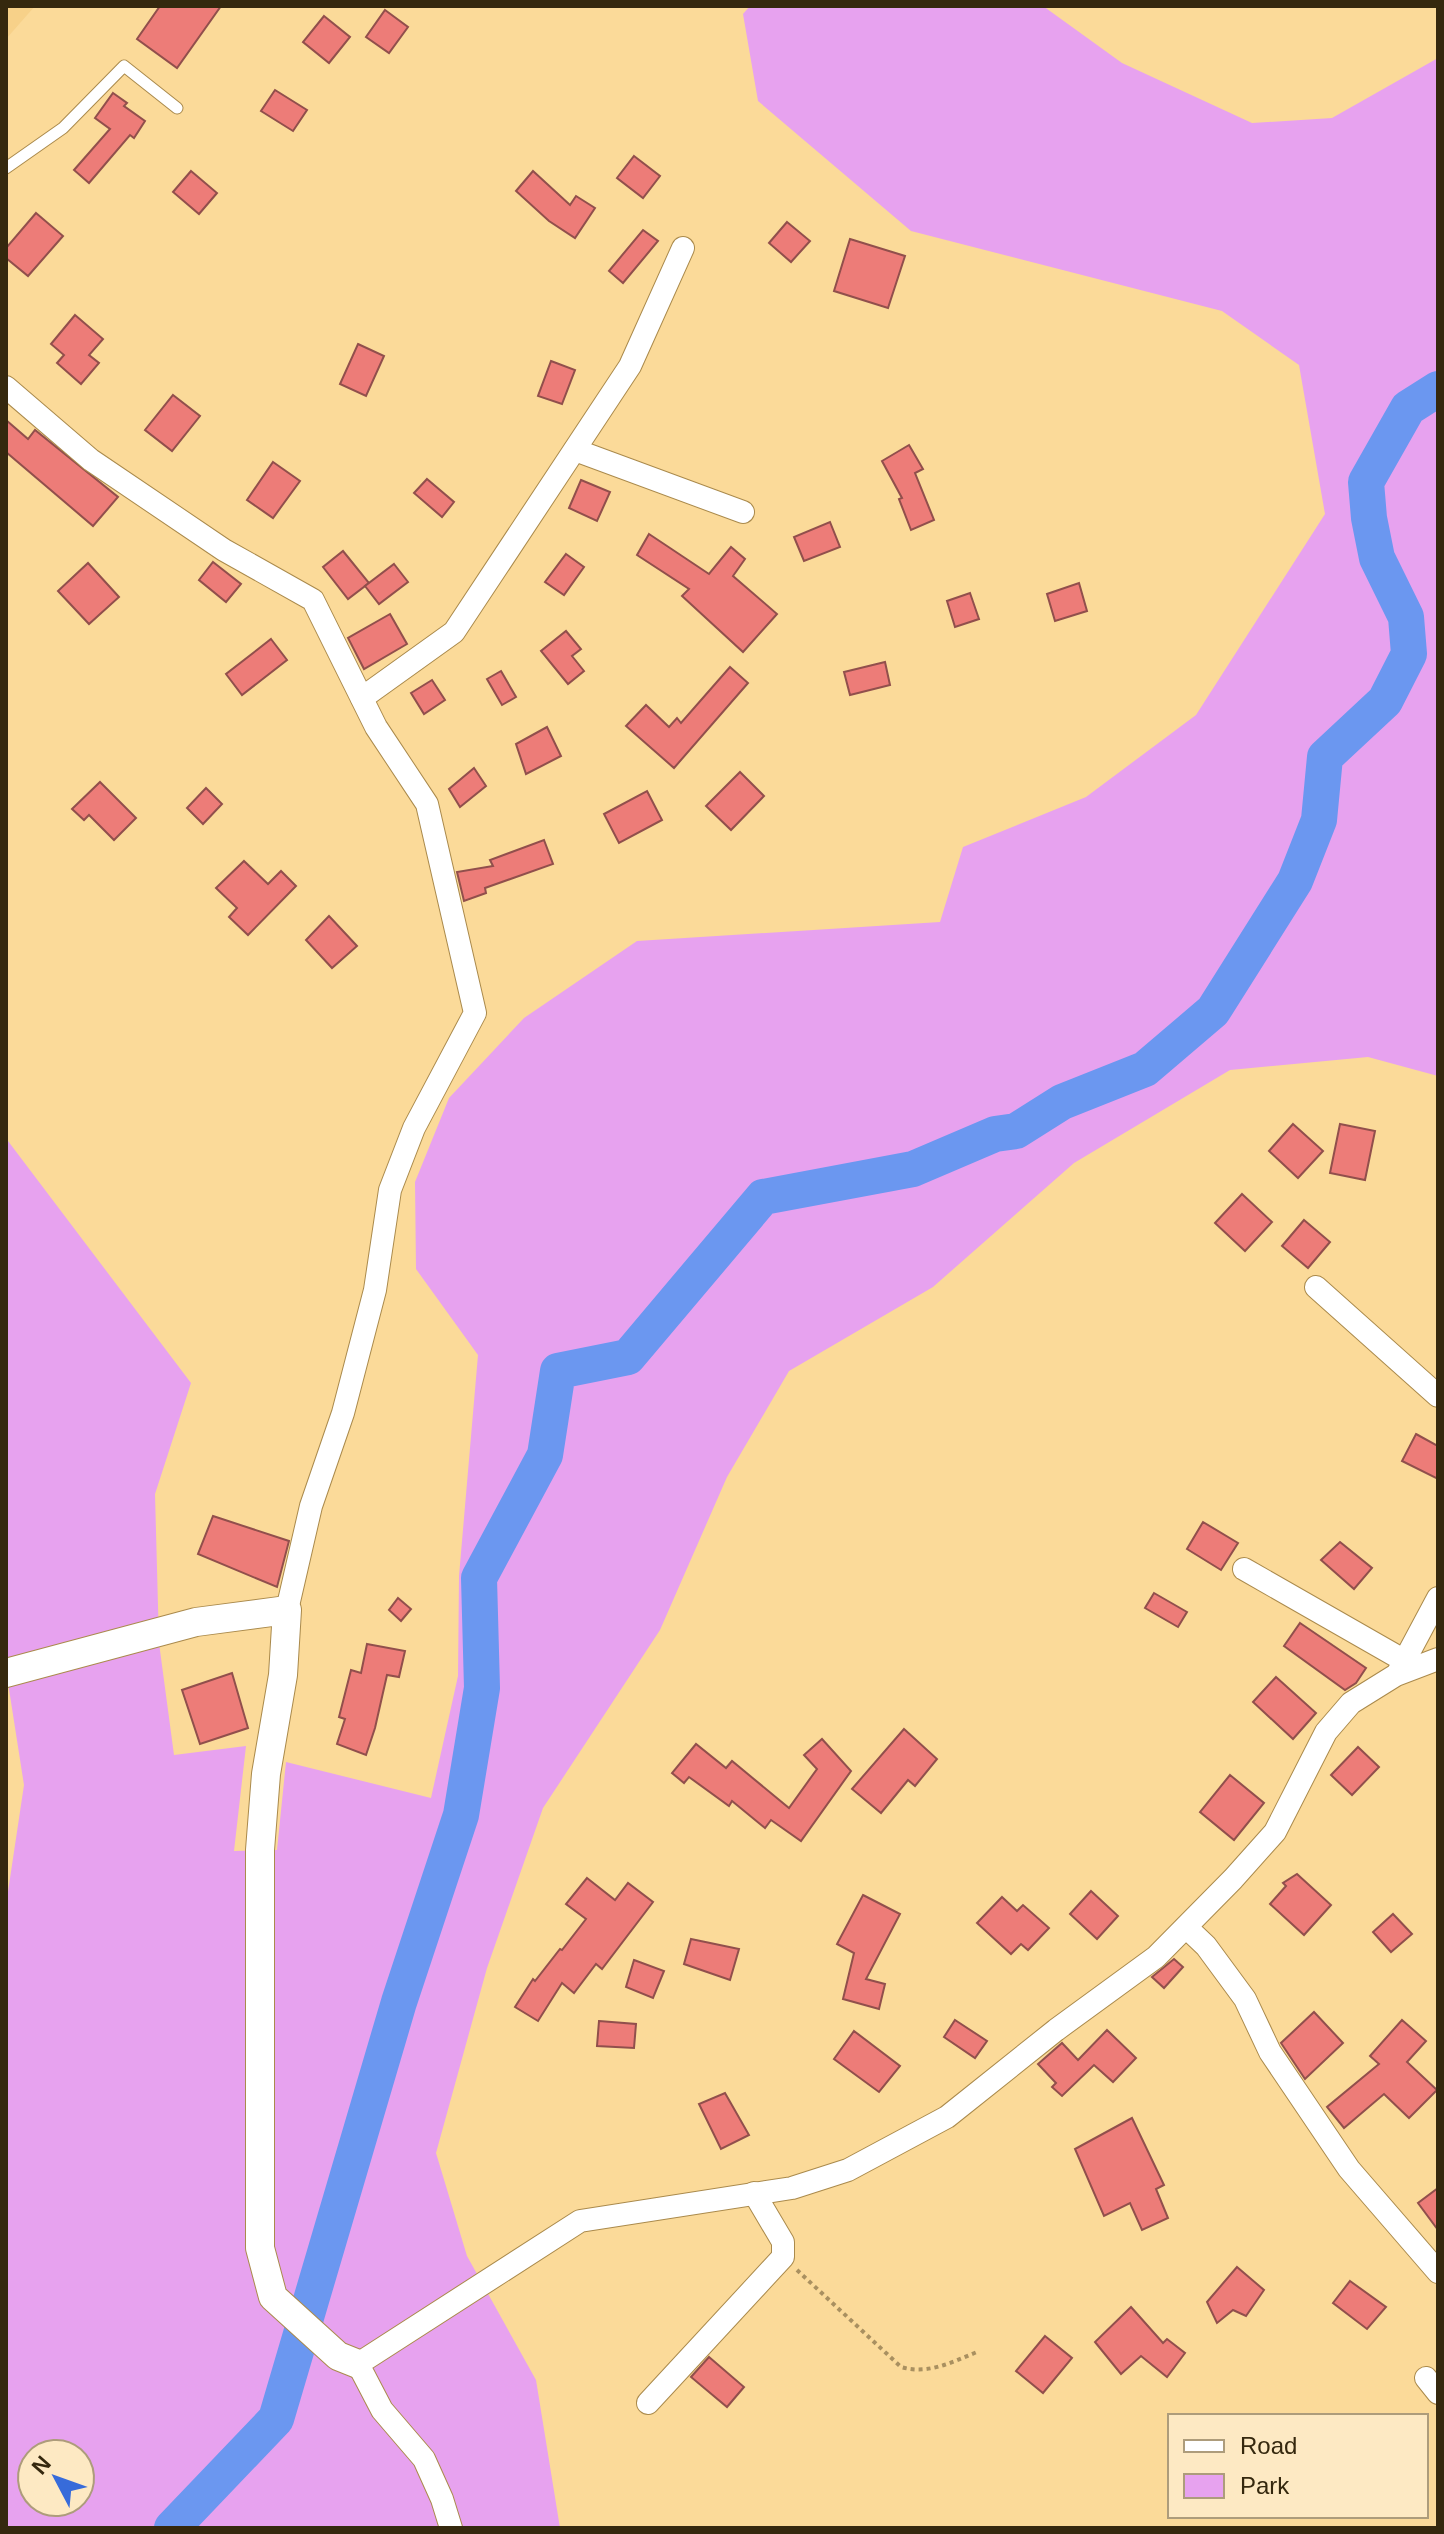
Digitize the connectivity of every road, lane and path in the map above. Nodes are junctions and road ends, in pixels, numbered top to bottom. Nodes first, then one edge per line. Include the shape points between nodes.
1 (177, 108) dead end
2 (6, 168) edge
3 (683, 248) dead end
4 (6, 387) edge
5 (575, 450) junction
6 (743, 512) dead end
7 (362, 698) junction
8 (1316, 1287) dead end
9 (1438, 1396) edge
10 (1244, 1569) dead end
11 (1438, 1598) edge
12 (287, 1610) junction
13 (1438, 1659) edge
14 (1401, 1668) junction
15 (6, 1673) edge
16 (1186, 1927) junction
17 (754, 2193) junction
18 (783, 2257) junction
19 (1438, 2272) edge
20 (977, 2352) dead end
21 (348, 2360) junction
22 (648, 2403) dead end
23 (451, 2528) edge

1 - 2 lane via 124,66 63,128
3 - 5 street via 630,366
4 - 7 street via 91,460 224,550 313,600
5 - 6 street
5 - 7 street via 454,632
7 - 12 street via 427,804 475,1013 414,1128 390,1190 375,1290 343,1413 311,1506
8 - 9 street
10 - 14 street
11 - 14 street
12 - 15 street via 196,1622
12 - 21 street via 260,1850 260,2248 273,2297
13 - 14 street
14 - 16 street via 1351,1703 1326,1732 1275,1832
16 - 17 street via 1156,1957 947,2117 848,2170 792,2188
16 - 19 street via 1245,1999 1270,2052 1349,2169
17 - 18 street via 783,2242
17 - 21 street via 580,2221
18 - 20 path via 901,2367 930,2370
18 - 22 street
21 - 23 street via 424,2459

